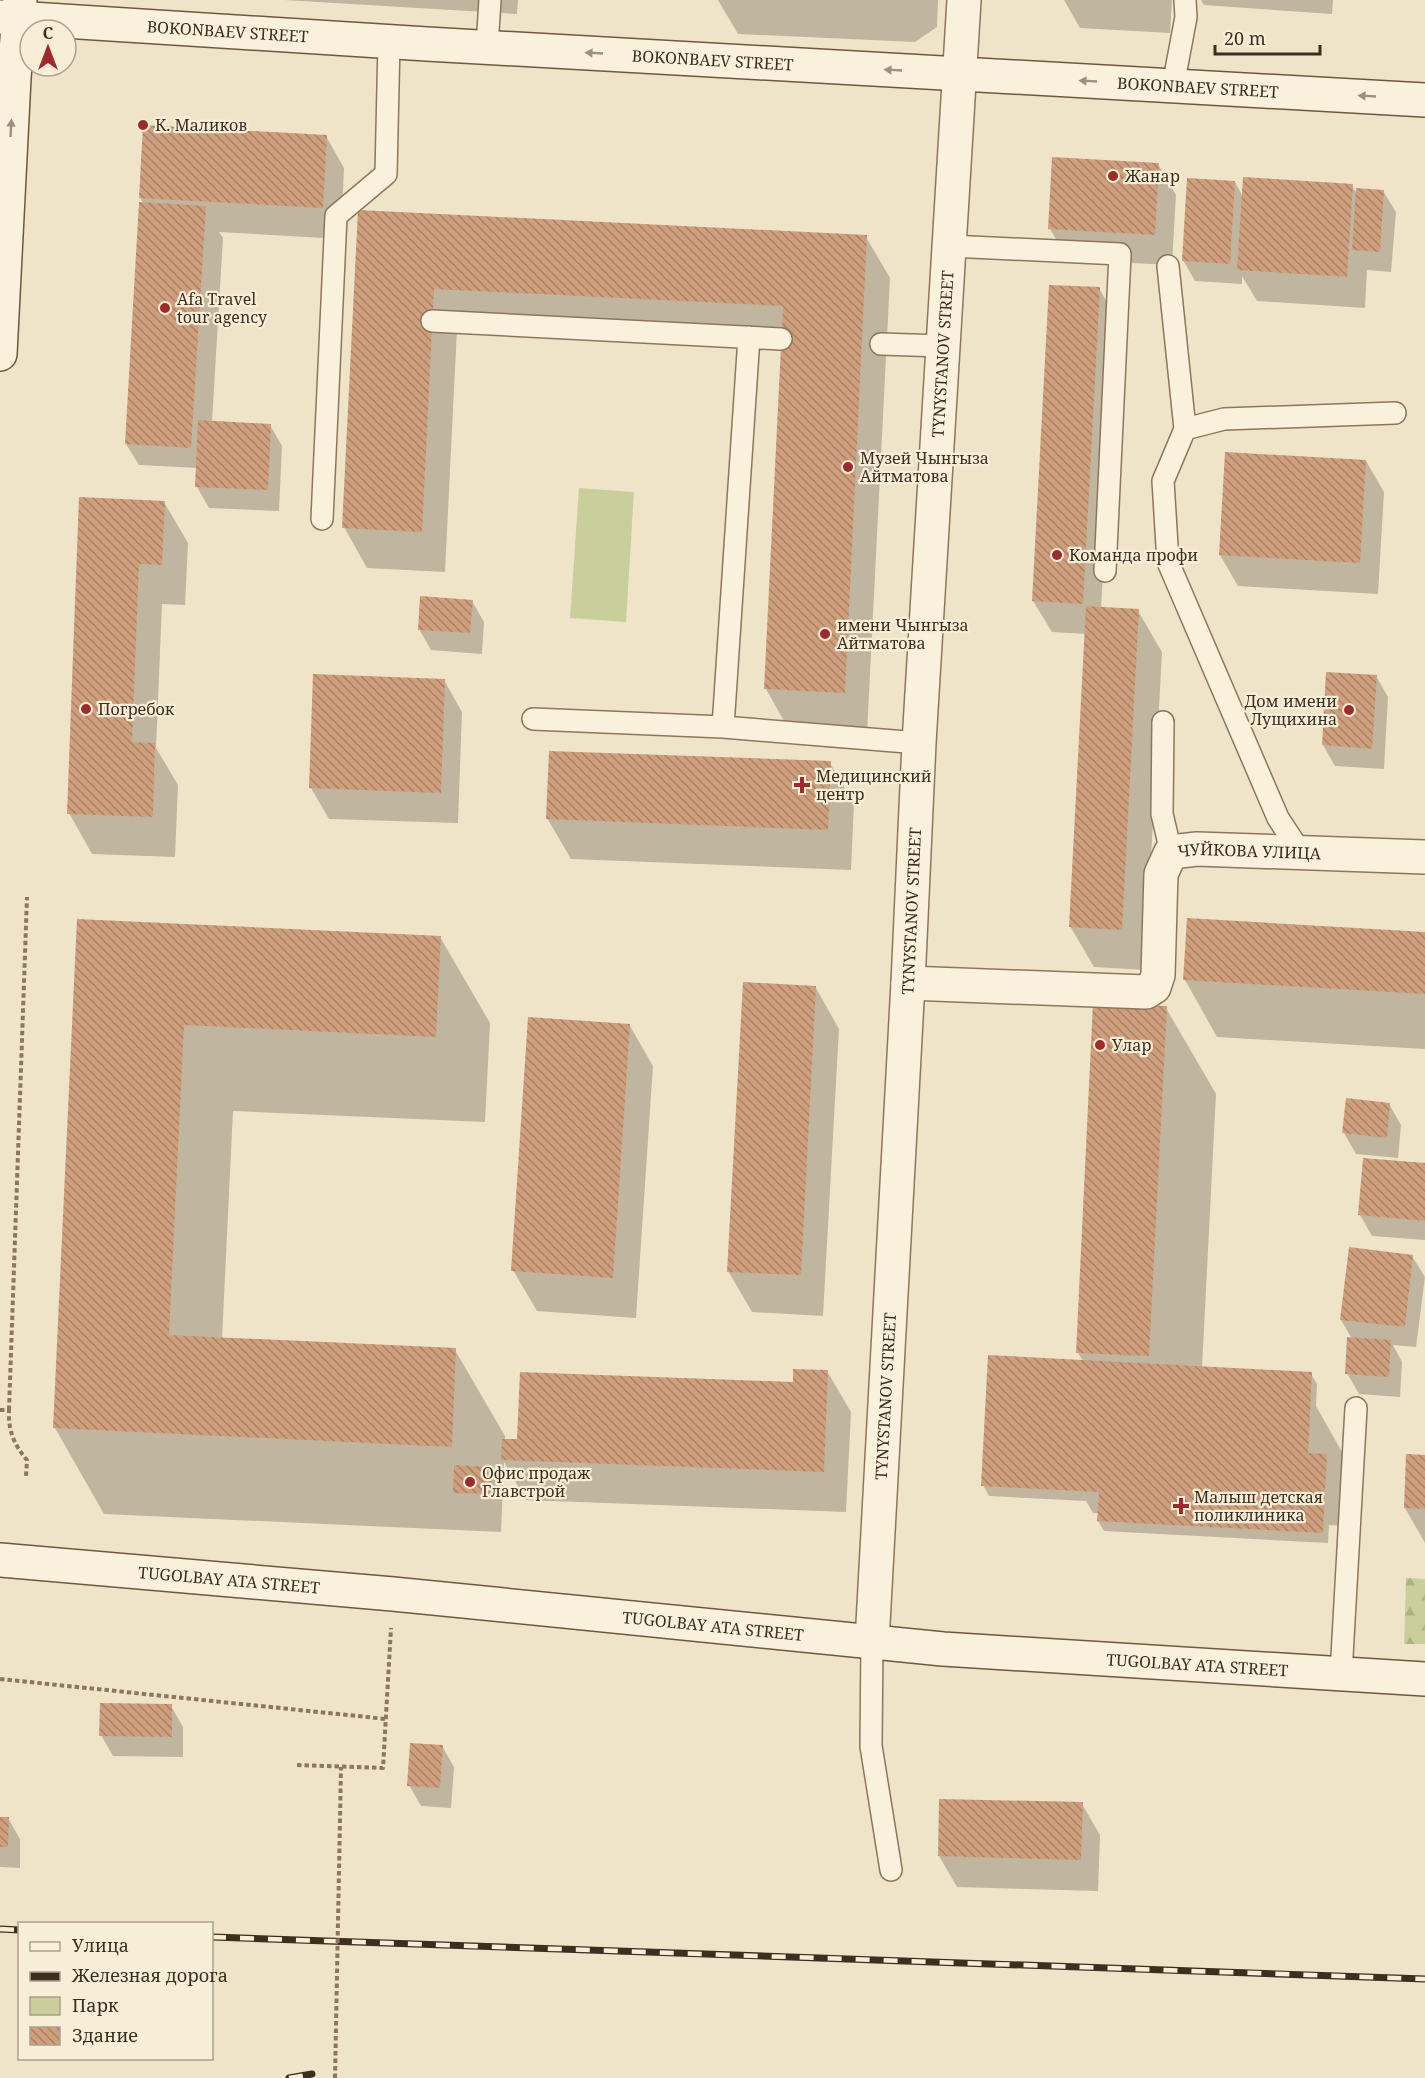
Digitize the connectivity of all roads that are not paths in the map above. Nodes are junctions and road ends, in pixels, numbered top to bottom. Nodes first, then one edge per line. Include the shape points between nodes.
1 (490, 0) edge
2 (964, 0) edge
3 (1185, 0) edge
4 (13, 12) edge
5 (389, 42) junction
6 (487, 47) junction
7 (961, 74) junction
8 (1173, 86) junction
9 (1425, 100) edge
10 (950, 246) junction
11 (1168, 266) dead end
12 (432, 321) dead end
13 (750, 337) junction
14 (782, 339) dead end
15 (881, 344) dead end
16 (942, 346) junction
17 (0, 354) edge
18 (1395, 413) dead end
19 (1185, 429) junction
20 (322, 519) dead end
21 (1105, 571) dead end
22 (533, 719) dead end
23 (1162, 722) dead end
24 (723, 727) junction
25 (919, 743) junction
26 (1171, 852) junction
27 (1301, 853) junction
28 (1425, 858) edge
29 (908, 983) junction
30 (1356, 1408) dead end
31 (0, 1560) edge
32 (872, 1642) junction
33 (1341, 1674) junction
34 (1425, 1679) edge
35 (891, 1870) dead end

1 - 6 lane
2 - 7 street, TYNYSTANOV STREET
3 - 8 lane via 1186,17
4 - 5 street, BOKONBAEV STREET
17 -> 4 street via 14,78
5 - 6 street, BOKONBAEV STREET
5 - 20 lane via 386,174 336,216
7 -> 6 street, BOKONBAEV STREET
8 -> 7 street, BOKONBAEV STREET
7 - 10 street, TYNYSTANOV STREET
9 -> 8 street, BOKONBAEV STREET
10 - 16 street, TYNYSTANOV STREET
10 - 21 lane via 1120,254
11 - 19 lane
12 - 13 lane
13 - 14 lane
13 - 24 lane
15 - 16 lane
16 - 25 street, TYNYSTANOV STREET
18 - 19 lane via 1224,418
19 - 27 lane via 1163,481 1168,562 1278,818
22 - 24 lane
23 - 26 lane via 1162,814
24 - 25 lane
25 - 29 street, TYNYSTANOV STREET
26 - 27 street, ЧУЙКОВА УЛИЦА via 1197,849
26 - 29 street, ЧУЙКОВА УЛИЦА via 1161,874 1158,975 1154,987 1146,992
27 - 28 street, ЧУЙКОВА УЛИЦА
29 - 32 street, TYNYSTANOV STREET
30 - 33 lane
31 - 32 street, TUGOLBAY ATA STREET
32 - 33 street, TUGOLBAY ATA STREET
32 - 35 lane via 871,1746
33 - 34 street, TUGOLBAY ATA STREET

